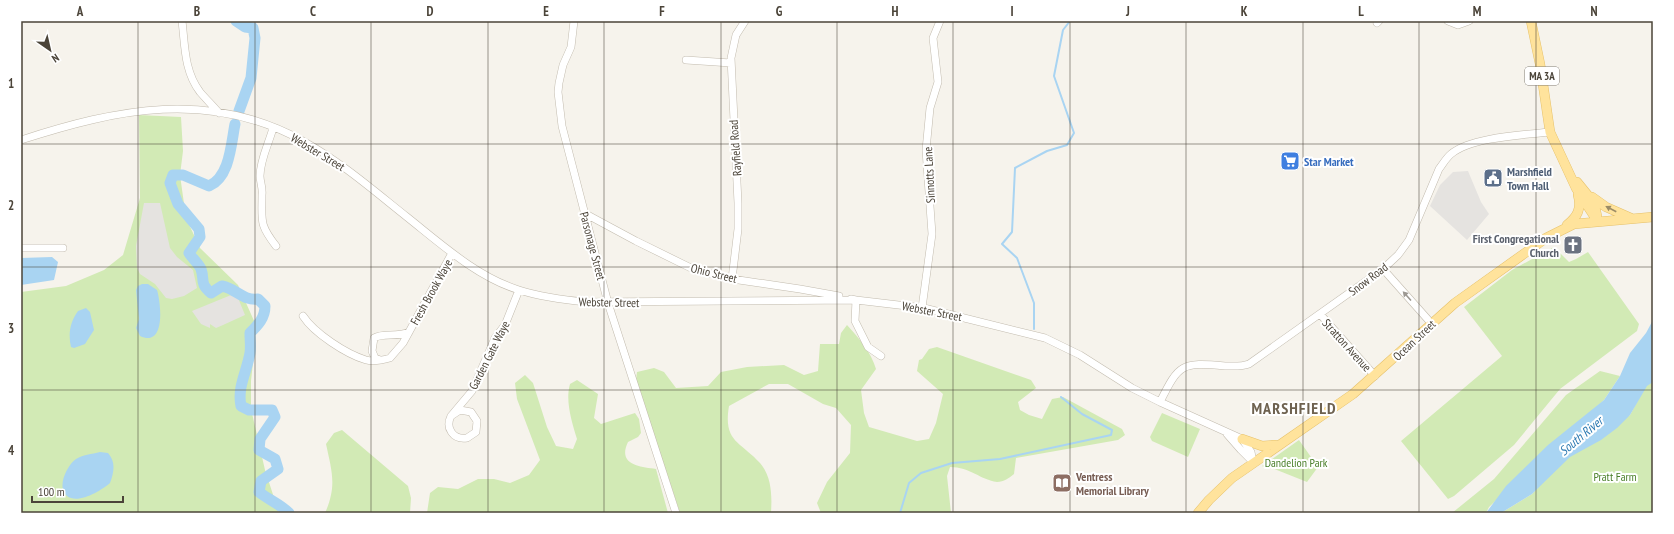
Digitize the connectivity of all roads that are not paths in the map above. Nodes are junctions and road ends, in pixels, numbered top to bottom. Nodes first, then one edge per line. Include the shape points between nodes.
1 (182, 21) edge
2 (574, 21) edge
3 (745, 21) edge
4 (940, 21) edge
5 (1448, 21) edge
6 (1469, 21) edge
7 (1531, 21) edge
8 (686, 60) dead end
9 (731, 62) junction
10 (219, 113) junction
11 (273, 128) junction
12 (1550, 132) junction
13 (21, 140) edge
14 (1569, 173) junction
15 (1576, 188) junction
16 (1589, 195) junction
17 (584, 213) junction
18 (1653, 217) edge
19 (1634, 219) junction
20 (1598, 222) junction
21 (1555, 233) junction
22 (276, 246) dead end
23 (21, 248) edge
24 (63, 248) dead end
25 (452, 253) junction
26 (1383, 269) junction
27 (732, 279) junction
28 (519, 290) junction
29 (856, 300) junction
30 (608, 302) junction
31 (922, 308) junction
32 (1320, 314) junction
33 (303, 316) dead end
34 (1431, 323) junction
35 (409, 332) junction
36 (881, 356) dead end
37 (380, 360) junction
38 (1375, 376) junction
39 (1160, 402) junction
40 (451, 416) junction
41 (1227, 433) junction
42 (1242, 439) junction
43 (1280, 443) junction
44 (1253, 462) junction
45 (676, 513) edge
46 (1198, 513) edge

1 - 10 street via 185,52 192,78 199,91
2 - 17 street, Parsonage Street via 571,47 560,73 558,92 562,126
3 - 9 street, Rayfield Road via 736,35
4 - 31 street, Sinnotts Lane via 933,38 939,75 930,108 926,150 932,234
5 - 6 street via 1458,25
7 - 12 main road, MA 3A
8 - 9 street
9 - 27 street, Rayfield Road via 738,203 738,229
10 - 11 street, Webster Street via 245,118
10 - 13 street, Webster Street via 196,109 139,110 83,121
11 - 22 street via 260,176 261,218 264,229
11 - 25 street, Webster Street via 302,140 336,161
12 - 14 main road, MA 3A
12 - 26 street, Snow Road via 1477,142 1451,154 1439,169 1409,240
14 - 15 main road, MA 3A
14 - 16 main road, MA 3A
15 - 20 main road, MA 3A
15 - 21 main road via 1580,205 1577,214
19 -> 16 main road, MA 3A via 1609,208
16 - 20 main road, MA 3A via 1594,203
17 - 27 street, Ohio Street via 684,265
17 - 30 street, Parsonage Street
18 - 19 main road, Ocean Street / MA 3A
19 - 20 main road, Ocean Street / MA 3A
20 - 21 main road, Ocean Street via 1574,224
21 - 34 main road, Ocean Street via 1455,303
23 - 24 street
25 - 28 street, Webster Street
25 - 35 street, Fresh Brook Waye
26 - 32 street, Snow Road
34 -> 26 street
27 - 29 street, Ohio Street
28 - 30 street, Webster Street via 565,300
28 - 40 street, Garden Gate Waye via 505,325 495,338 472,390
29 - 30 street, Webster Street
29 - 31 street, Webster Street
29 - 36 street via 855,321 868,347
30 - 45 street, Parsonage Street
31 - 39 street, Webster Street via 1045,338 1080,355 1132,388
32 - 38 street, Stratton Avenue
32 - 39 street, Snow Road via 1249,364 1238,367 1202,364 1182,368 1173,377
33 - 37 street via 319,334 345,349 366,360
34 - 38 main road, Ocean Street
35 - 37 street, Fresh Brook Waye via 394,355
35 - 37 street via 397,336 382,334 374,338 372,351 375,358
38 - 43 main road, Ocean Street via 1354,394
39 - 41 street, Webster Street
40 - 40 street via 449,427 456,437 467,438 476,432 477,421 471,412 460,410
41 - 42 street, Webster Street
41 - 44 street, Webster Street
42 - 43 main road via 1262,446
42 - 44 street via 1251,452
43 - 44 main road, Ocean Street
44 - 46 main road, Ocean Street via 1219,489

